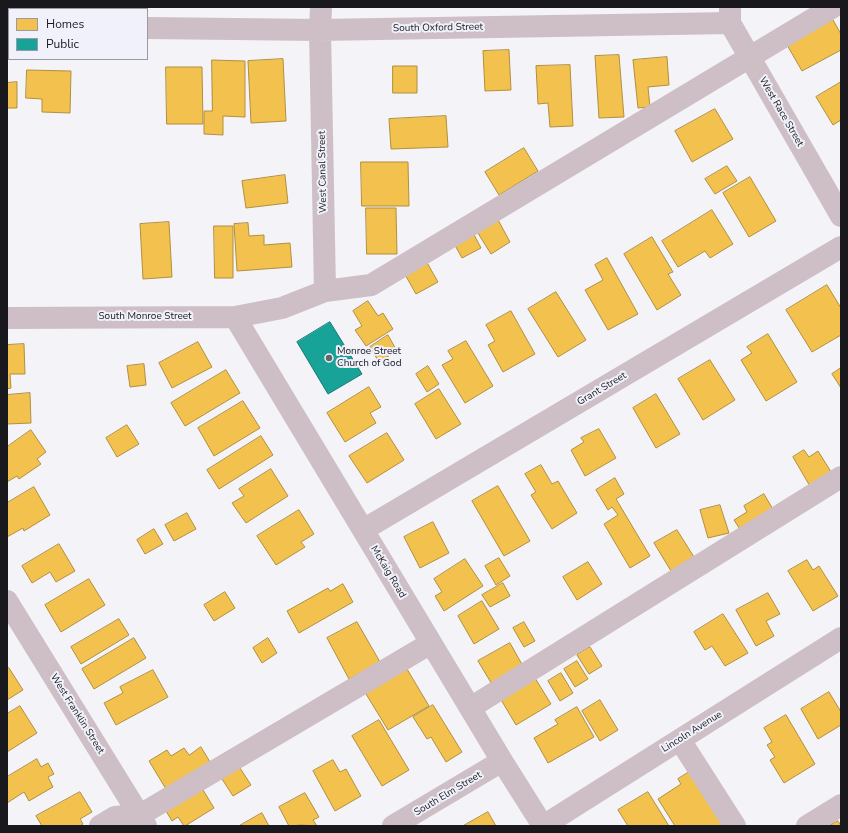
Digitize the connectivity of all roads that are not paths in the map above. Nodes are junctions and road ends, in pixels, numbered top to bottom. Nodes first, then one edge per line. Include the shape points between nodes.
1 (321, 7) edge
2 (833, 7) edge
3 (730, 15) edge
4 (148, 28) edge
5 (320, 30) junction
6 (750, 58) junction
7 (841, 216) edge
8 (841, 247) edge
9 (325, 291) junction
10 (235, 317) junction
11 (7, 318) edge
12 (841, 477) edge
13 (363, 530) junction
14 (7, 601) edge
15 (841, 638) edge
16 (431, 642) junction
17 (470, 708) junction
18 (680, 740) junction
19 (502, 761) junction
20 (841, 805) edge
21 (143, 821) edge
22 (100, 826) edge
23 (393, 826) edge
24 (543, 826) edge
25 (735, 826) edge
26 (807, 826) edge

1 - 5 street, West Canal Street
2 - 6 street
3 - 5 street, South Oxford Street
3 - 6 street, West Race Street
4 - 5 street, South Oxford Street
5 - 9 street, West Canal Street
6 - 7 street, West Race Street
6 - 9 street via 371,284
8 - 13 street, Grant Street
9 - 10 street, South Monroe Street via 282,308
10 - 11 street, South Monroe Street
10 - 13 street, McKaig Road
12 - 17 street
13 - 16 street, McKaig Road
14 - 21 street, West Franklin Street
15 - 18 street, Lincoln Avenue
16 - 17 street, McKaig Road
16 - 21 street
17 - 19 street, McKaig Road
18 - 24 street, Lincoln Avenue
18 - 25 street
19 - 23 street, South Elm Street
19 - 24 street, McKaig Road
20 - 26 street
21 - 22 street via 115,817

